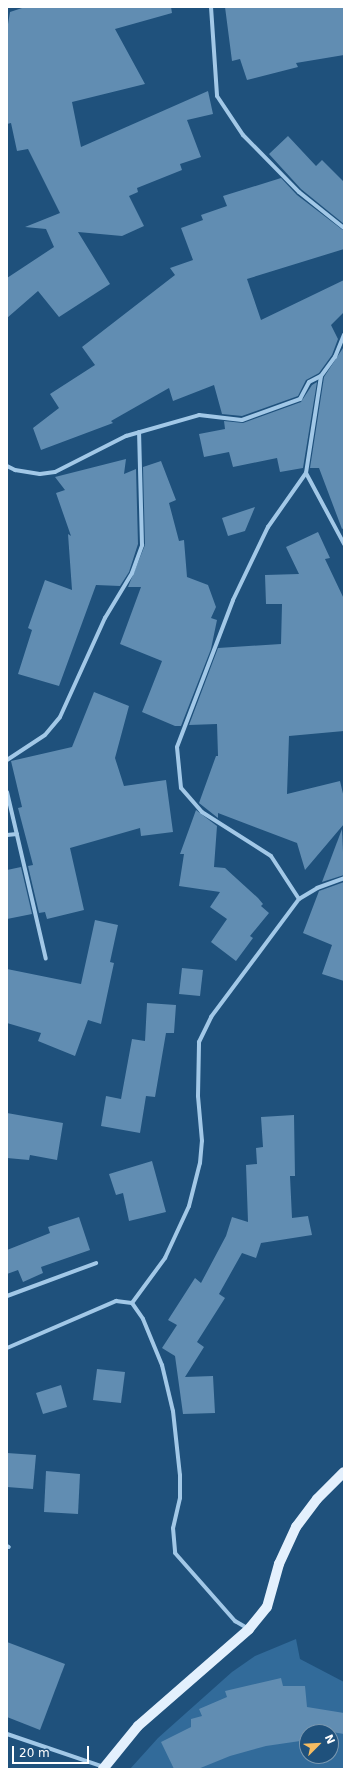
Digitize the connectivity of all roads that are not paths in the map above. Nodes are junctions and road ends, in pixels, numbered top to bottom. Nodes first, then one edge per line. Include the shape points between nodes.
1 (210, 7) edge
2 (344, 228) edge
3 (344, 335) edge
4 (321, 376) junction
5 (138, 432) junction
6 (7, 466) edge
7 (306, 473) junction
8 (344, 544) edge
9 (7, 760) edge
10 (7, 792) edge
11 (17, 834) junction
12 (7, 835) edge
13 (344, 878) edge
14 (299, 899) junction
15 (46, 959) dead end
16 (96, 1263) dead end
17 (7, 1296) edge
18 (132, 1303) junction
19 (7, 1348) edge
20 (344, 1472) edge
21 (249, 1629) junction
22 (7, 1734) edge
23 (104, 1768) edge

1 - 2 street via 217,96 249,141 299,192
3 - 4 street via 334,357
4 - 5 street via 309,382 300,399 242,420 199,415
4 - 7 street
5 - 6 street via 55,472 40,474 15,470
5 - 9 street via 142,545 132,574 105,618 60,717 45,735
7 - 8 street
7 - 14 street via 268,527 236,593 177,746 181,788 202,812 271,856
10 - 11 street
11 - 12 street
11 - 15 street
13 - 14 street
14 - 18 street via 211,1017 199,1042 198,1096 202,1141 200,1162 189,1206 165,1258
16 - 17 street
18 - 19 street via 116,1301
18 - 21 street via 143,1319 162,1365 173,1411 180,1475 180,1498 173,1528 175,1553 235,1621
20 - 21 main road via 317,1499 296,1527 279,1564 266,1607
21 - 23 main road via 138,1726
22 - 23 street

